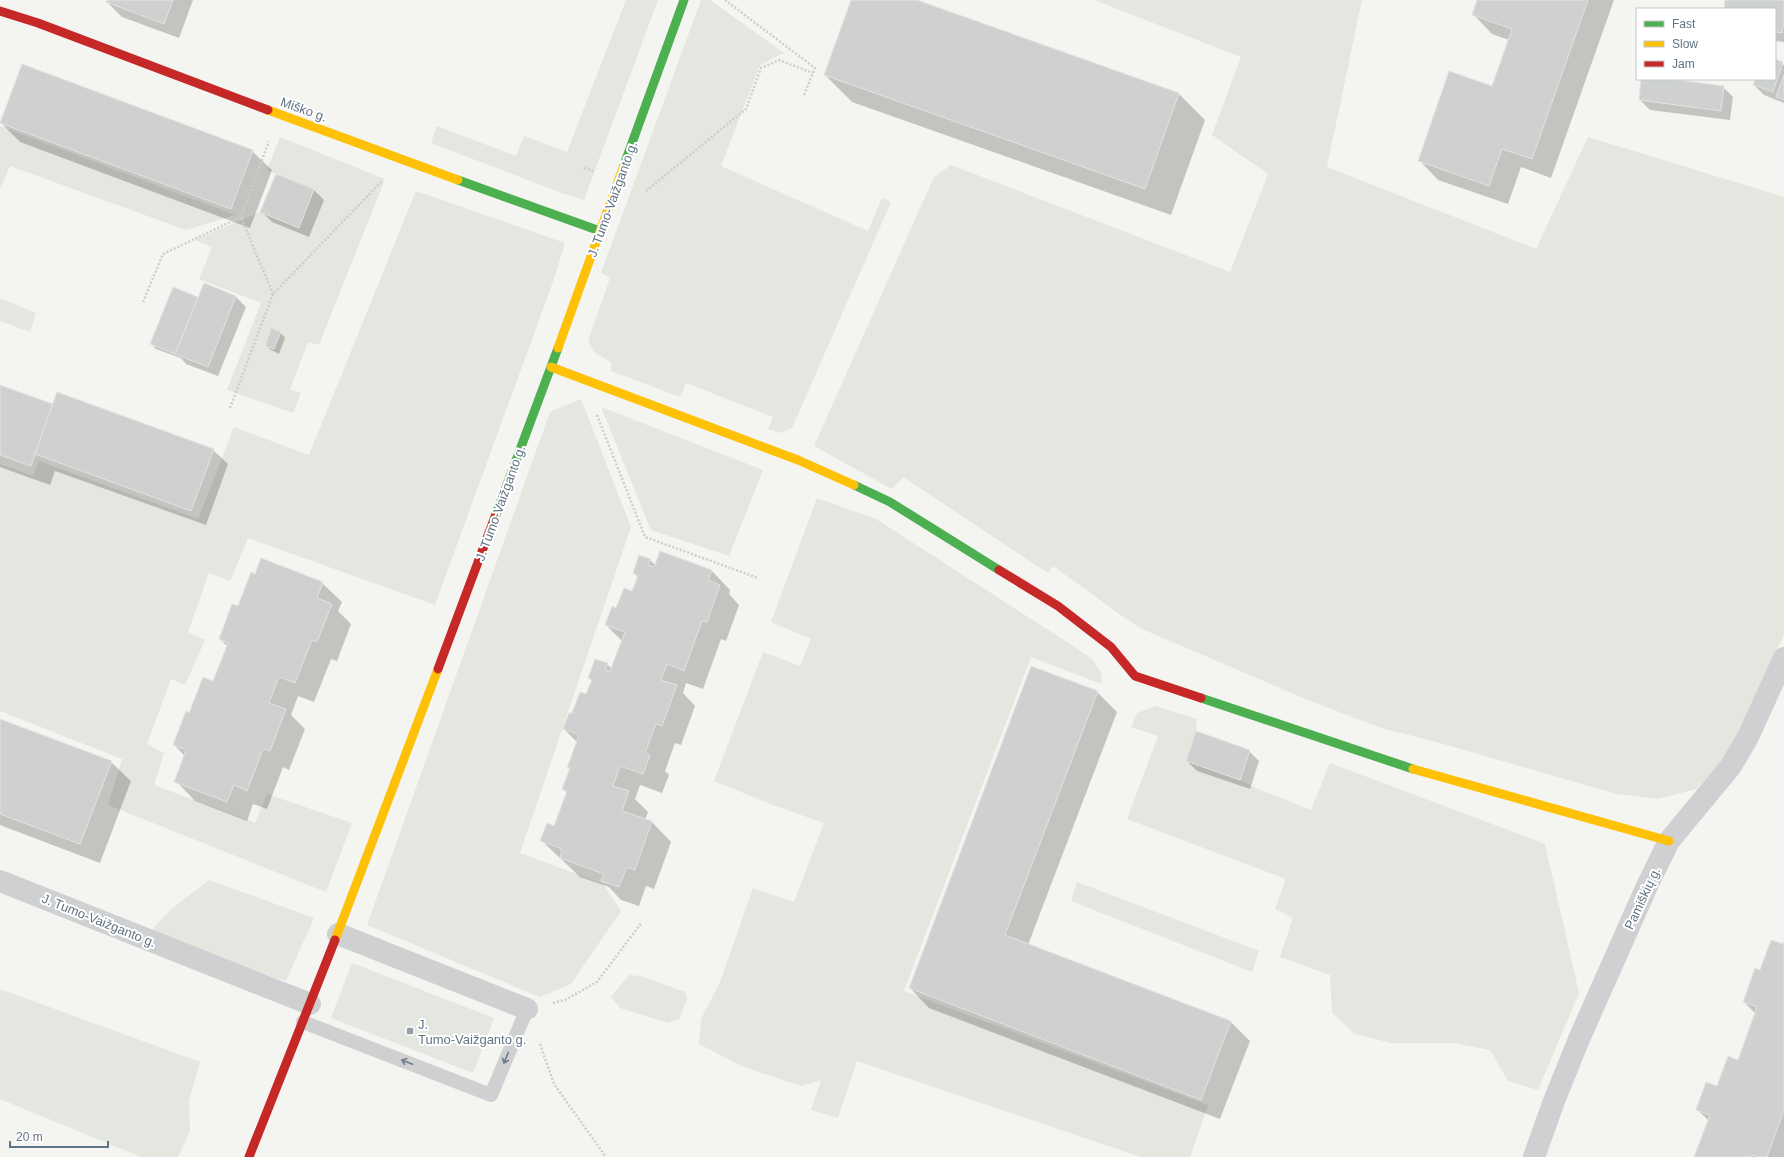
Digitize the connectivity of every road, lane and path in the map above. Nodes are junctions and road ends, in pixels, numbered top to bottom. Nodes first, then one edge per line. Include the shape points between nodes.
1 (684, 0) edge
2 (725, 0) edge
3 (0, 11) edge
4 (813, 73) junction
5 (804, 95) dead end
6 (280, 114) junction
7 (408, 162) junction
8 (584, 168) dead end
9 (618, 181) junction
10 (241, 217) junction
11 (600, 231) junction
12 (273, 294) junction
13 (143, 302) dead end
14 (551, 367) junction
15 (595, 384) junction
16 (230, 408) dead end
17 (758, 578) dead end
18 (1784, 658) edge
19 (1669, 841) junction
20 (0, 881) edge
21 (642, 922) dead end
22 (338, 934) junction
23 (527, 1009) junction
24 (306, 1013) junction
25 (249, 1157) edge
26 (606, 1157) edge
27 (1534, 1157) edge

1 - 9 street, J. Tumo-Vaižganto g.
2 - 4 path via 815,68
3 - 6 street, Miško g.
4 - 5 path
4 - 9 path via 779,60 761,68 746,109 646,191
6 - 7 street, Miško g.
6 - 10 path
7 - 11 street, Miško g.
7 - 12 path via 376,186
8 - 9 path
9 - 11 street, J. Tumo-Vaižganto g.
10 - 12 path
10 - 13 path via 163,254
11 - 14 street, J. Tumo-Vaižganto g.
12 - 16 path
14 - 15 street
14 - 22 street, J. Tumo-Vaižganto g.
15 - 17 path via 590,398 645,537
15 - 19 street via 798,460 890,502 1058,606 1111,647 1135,676 1434,776
18 - 19 street, Pamiškių g. via 1748,737 1731,766
19 - 27 street, Pamiškių g. via 1579,1039
20 - 24 street, J. Tumo-Vaižganto g.
21 - 23 path via 596,982 565,1000
22 - 23 street
22 - 24 street, J. Tumo-Vaižganto g.
23 -> 24 lane via 491,1095
23 - 26 path via 554,1084
24 - 25 street, J. Tumo-Vaižganto g.

